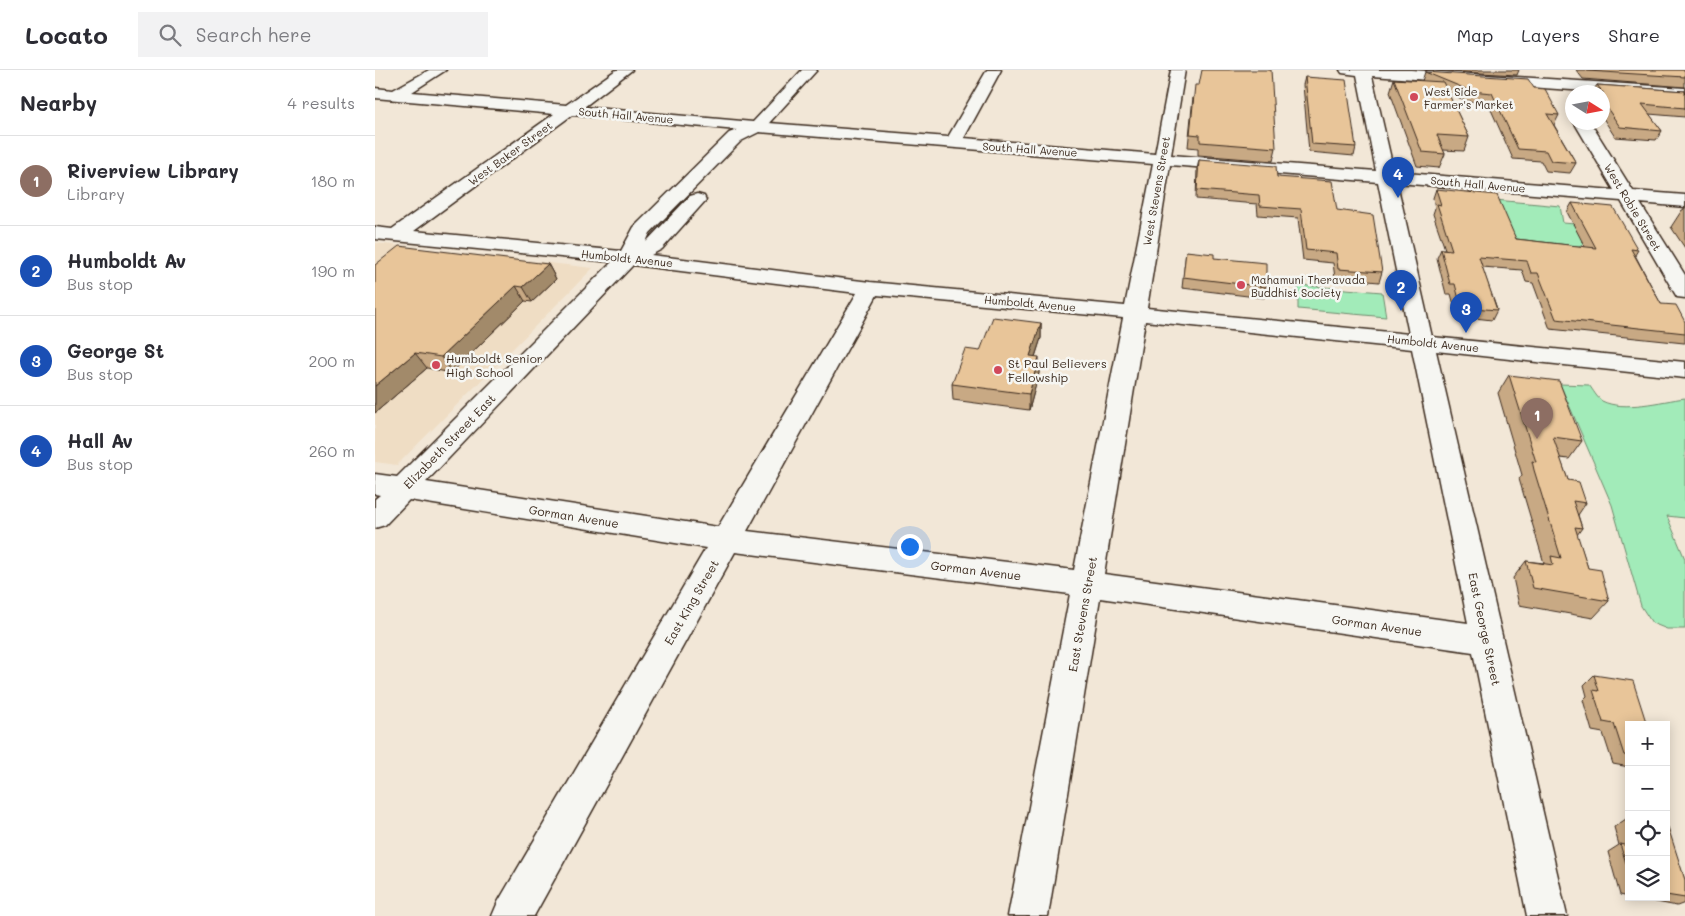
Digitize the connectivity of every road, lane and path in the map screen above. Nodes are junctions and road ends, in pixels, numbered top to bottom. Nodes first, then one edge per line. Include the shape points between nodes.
1 (439, 70) edge
2 (625, 70) edge
3 (810, 70) edge
4 (994, 70) edge
5 (1177, 70) edge
6 (1358, 70) edge
7 (1549, 70) edge
8 (1558, 84) junction
9 (375, 93) edge
10 (1685, 93) edge
11 (396, 94) junction
12 (1565, 95) edge
13 (375, 106) edge
14 (571, 109) junction
15 (757, 127) junction
16 (1587, 130) edge
17 (953, 143) junction
18 (1162, 158) junction
19 (1386, 176) junction
20 (1627, 196) junction
21 (1685, 201) edge
22 (385, 234) edge
23 (628, 258) junction
24 (870, 288) junction
25 (1685, 292) edge
26 (1135, 313) junction
27 (1423, 342) junction
28 (1685, 370) edge
29 (389, 486) edge
30 (375, 517) edge
31 (727, 540) junction
32 (1088, 584) junction
33 (1488, 640) junction
34 (512, 916) edge
35 (1028, 916) edge
36 (1547, 916) edge

1 - 11 street
2 - 14 street, West Baker Street
3 - 15 street, Elizabeth Street East
4 - 17 street
5 - 18 street, West Stevens Street
6 - 8 street
6 - 19 street, East George Street
7 - 8 street
8 - 10 street
8 - 12 street
9 - 11 street, South Hall Avenue
11 - 13 street
11 - 14 street, South Hall Avenue
14 - 15 street, South Hall Avenue
14 - 22 street, West Baker Street
15 - 17 street, South Hall Avenue
15 - 23 street, Elizabeth Street East via 755,139 655,245
16 - 20 street, West Robie Street
17 - 18 street, South Hall Avenue
18 - 19 street, South Hall Avenue
18 - 26 street, West Stevens Street
19 - 20 street, South Hall Avenue
19 - 27 street, East George Street
20 - 21 street, South Hall Avenue
20 - 25 street, West Robie Street
22 - 23 street, Humboldt Avenue
23 - 24 street, Humboldt Avenue
23 - 29 street, Elizabeth Street East
24 - 26 street, Humboldt Avenue
24 - 31 street, East King Street
26 - 27 street, Humboldt Avenue
26 - 32 street, East Stevens Street
27 - 28 street, Humboldt Avenue
27 - 33 street, East George Street
29 - 30 street, Elizabeth Street East
29 - 31 street, Gorman Avenue
31 - 32 street, Gorman Avenue
31 - 34 street, East King Street
32 - 33 street, Gorman Avenue
32 - 35 street, East Stevens Street
33 - 36 street, East George Street

